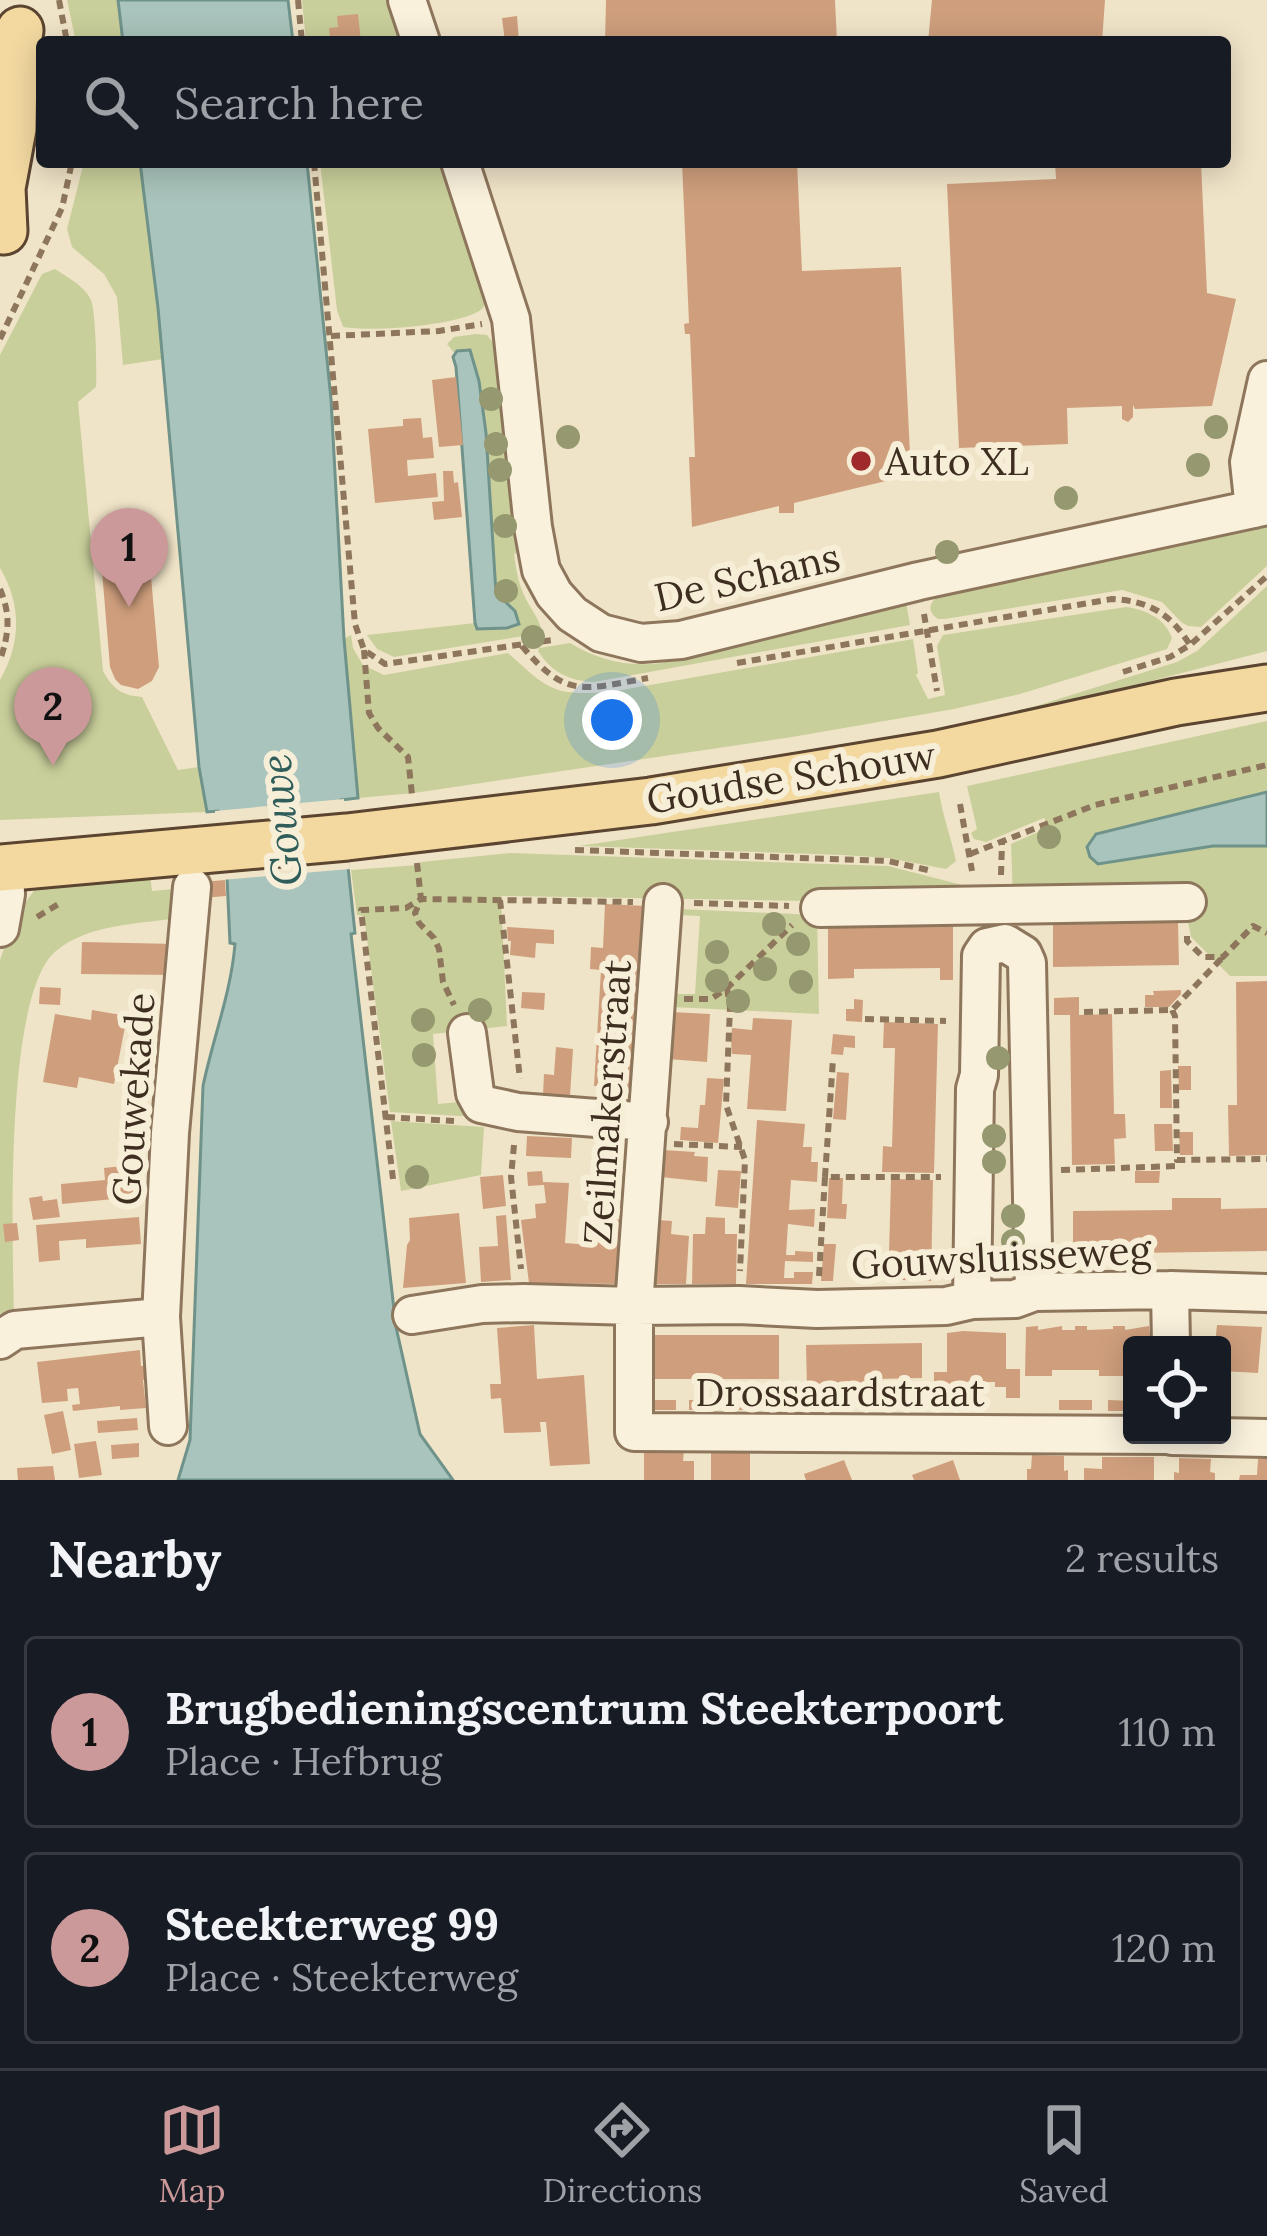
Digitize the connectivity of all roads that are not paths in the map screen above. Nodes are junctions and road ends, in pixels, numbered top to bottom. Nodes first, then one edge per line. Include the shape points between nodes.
1 (407, 0) edge
2 (17, 15) edge
3 (419, 36) edge
4 (36, 68) edge
5 (36, 168) edge
6 (462, 168) edge
7 (2, 234) edge
8 (1267, 380) edge
9 (1261, 508) edge
10 (1267, 668) edge
11 (1267, 688) edge
12 (1176, 702) junction
13 (3, 868) edge
14 (193, 887) dead end
15 (1002, 892) junction
16 (663, 902) road end
17 (1186, 902) road end
18 (815, 908) road end
19 (0, 928) edge
20 (1005, 943) junction
21 (467, 1033) road end
22 (979, 1075) junction
23 (1028, 1075) junction
24 (648, 1132) junction
25 (1170, 1290) junction
26 (1034, 1292) junction
27 (1267, 1293) edge
28 (972, 1300) junction
29 (634, 1306) junction
30 (412, 1316) dead end
31 (161, 1317) junction
32 (1171, 1336) edge
33 (0, 1340) edge
34 (168, 1426) dead end
35 (1123, 1436) edge
36 (1231, 1437) edge
37 (1267, 1438) edge

1 - 3 street
2 - 4 main road
2 - 7 main road
5 - 7 main road
6 - 9 street, De Schans via 511,319 541,570 572,614 602,633 640,644 680,640
8 - 9 street via 1249,462
10 - 12 main road, Goudse Schouw
11 - 12 main road, Goudse Schouw
12 - 13 main road, Goudse Schouw via 938,754 650,801
13 - 19 street
14 - 31 street, Gouwekade
15 - 17 street
15 - 18 street
15 - 20 street
16 - 24 street, Zeilmakerstraat
20 - 22 street via 980,956
20 - 23 street via 1027,963
21 - 24 street via 481,1103
22 - 23 street
22 - 28 street
23 - 26 street
24 - 29 street, Zeilmakerstraat
25 - 26 street, Gouwsluisseweg
25 - 27 street, Gouwsluisseweg
25 - 32 street
26 - 28 street, Gouwsluisseweg
28 - 29 street, Gouwsluisseweg via 817,1309
29 - 30 street, Gouwsluisseweg via 503,1304
29 - 35 street, Drossaardstraat via 634,1432
31 - 33 street via 15,1330
31 - 34 street, Gouwekade
36 - 37 street, Drossaardstraat

